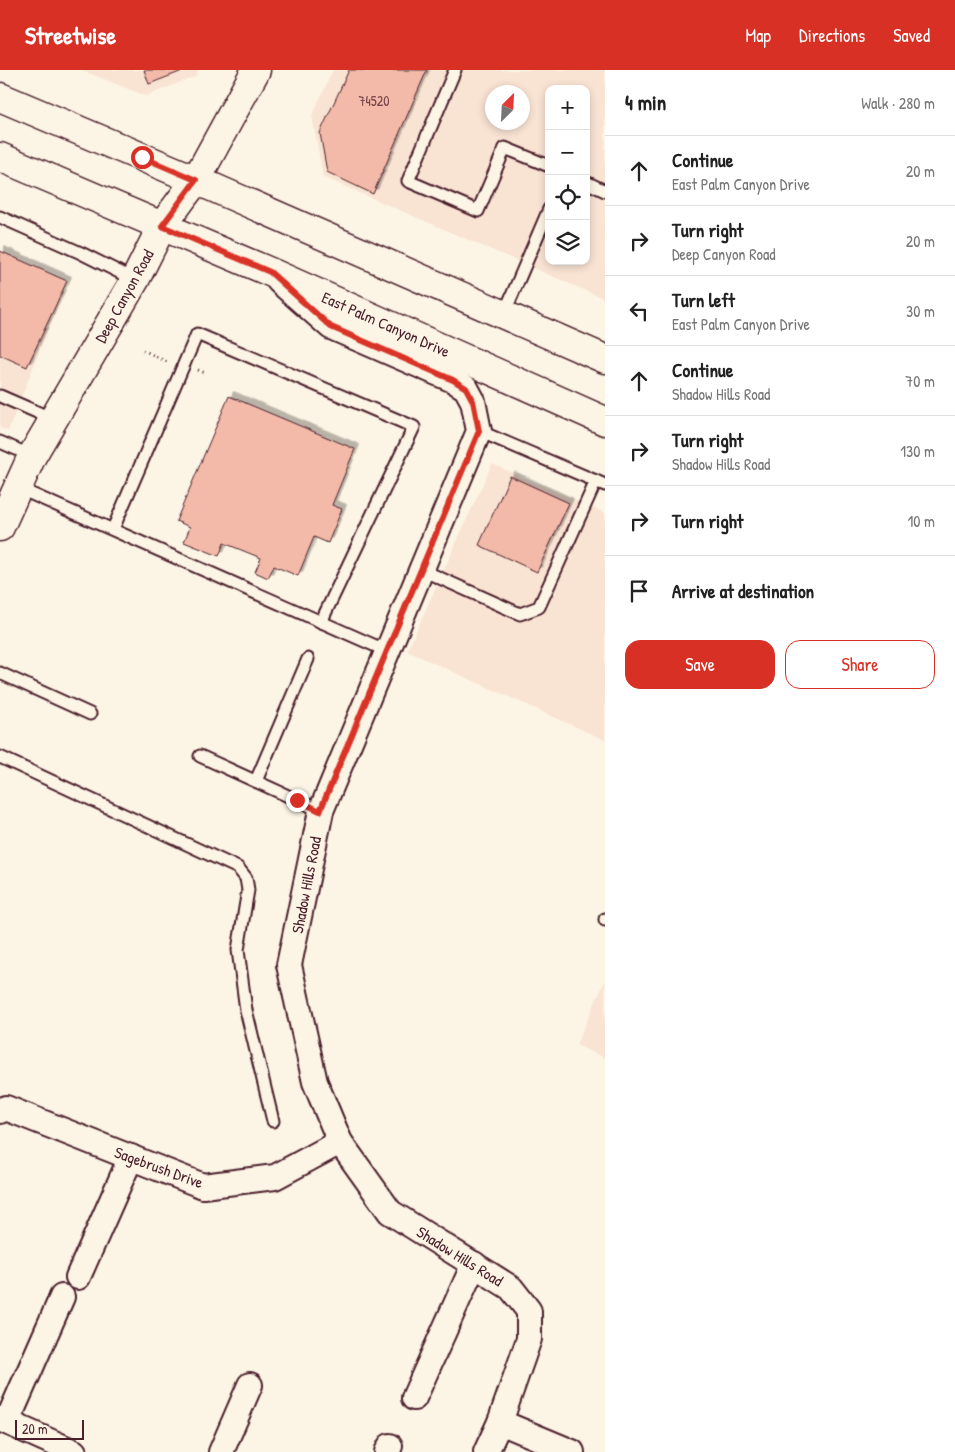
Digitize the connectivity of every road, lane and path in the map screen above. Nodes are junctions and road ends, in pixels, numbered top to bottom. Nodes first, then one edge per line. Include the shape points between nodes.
1 (256, 70) edge
2 (455, 70) edge
3 (0, 97) edge
4 (0, 157) edge
5 (545, 164) edge
6 (196, 180) junction
7 (590, 184) edge
8 (605, 191) edge
9 (0, 217) edge
10 (545, 218) edge
11 (162, 226) junction
12 (270, 272) junction
13 (135, 280) junction
14 (504, 314) junction
15 (143, 350) dead end
16 (605, 359) edge
17 (182, 369) junction
18 (0, 396) edge
19 (53, 419) junction
20 (605, 421) edge
21 (479, 431) junction
22 (0, 442) edge
23 (32, 456) junction
24 (600, 483) edge
25 (18, 488) junction
26 (0, 527) edge
27 (113, 529) junction
28 (422, 570) junction
29 (321, 622) junction
30 (387, 651) junction
31 (308, 659) dead end
32 (0, 673) edge
33 (90, 714) dead end
34 (200, 756) dead end
35 (0, 757) edge
36 (256, 781) junction
37 (320, 811) junction
38 (3, 1110) edge
39 (273, 1121) dead end
40 (340, 1142) junction
41 (131, 1158) junction
42 (474, 1264) junction
43 (78, 1277) dead end
44 (62, 1297) dead end
45 (250, 1385) dead end
46 (414, 1398) dead end
47 (4, 1420) edge
48 (500, 1422) junction
49 (74, 1452) edge
50 (221, 1452) edge
51 (486, 1452) edge
52 (572, 1452) edge

1 - 6 main road, Deep Canyon Road
2 - 5 lane via 408,181 478,211 505,148
3 - 6 main road
4 - 11 main road, East Palm Canyon Drive
6 - 11 main road, Deep Canyon Road
6 - 14 main road
7 - 8 lane
9 - 13 lane
10 - 14 lane
11 - 12 main road, East Palm Canyon Drive
11 - 13 main road, Deep Canyon Road
12 - 20 main road, East Palm Canyon Drive
12 - 21 street via 331,327 466,388 473,401
13 - 19 main road, Deep Canyon Road
14 - 16 main road
15 - 17 path
17 - 27 lane
17 - 29 lane via 197,334 414,427
18 - 19 lane
19 - 23 main road, Deep Canyon Road
21 - 24 lane
21 - 28 street, Shadow Hills Road
22 - 23 lane
23 - 25 main road, Deep Canyon Road
24 - 28 lane via 539,607 520,614
25 - 26 main road, Deep Canyon Road
25 - 27 lane
27 - 29 lane
28 - 30 street, Shadow Hills Road
29 - 30 lane
30 - 37 street, Shadow Hills Road
31 - 36 lane
32 - 33 lane
34 - 36 lane
35 - 39 lane via 238,868 246,878 248,890 238,950 246,1010
36 - 37 lane
37 - 40 street, Shadow Hills Road via 289,965 315,1082
38 - 41 street, Sagebrush Drive
40 - 41 street, Sagebrush Drive via 275,1177 203,1186
40 - 42 street, Shadow Hills Road via 390,1212
41 - 43 street
42 - 46 street
42 - 48 street, Shadow Hills Road via 511,1288 529,1311 529,1339
44 - 47 street
45 - 50 street
47 - 49 street
48 - 51 street, Shadow Hills Road
48 - 52 street

